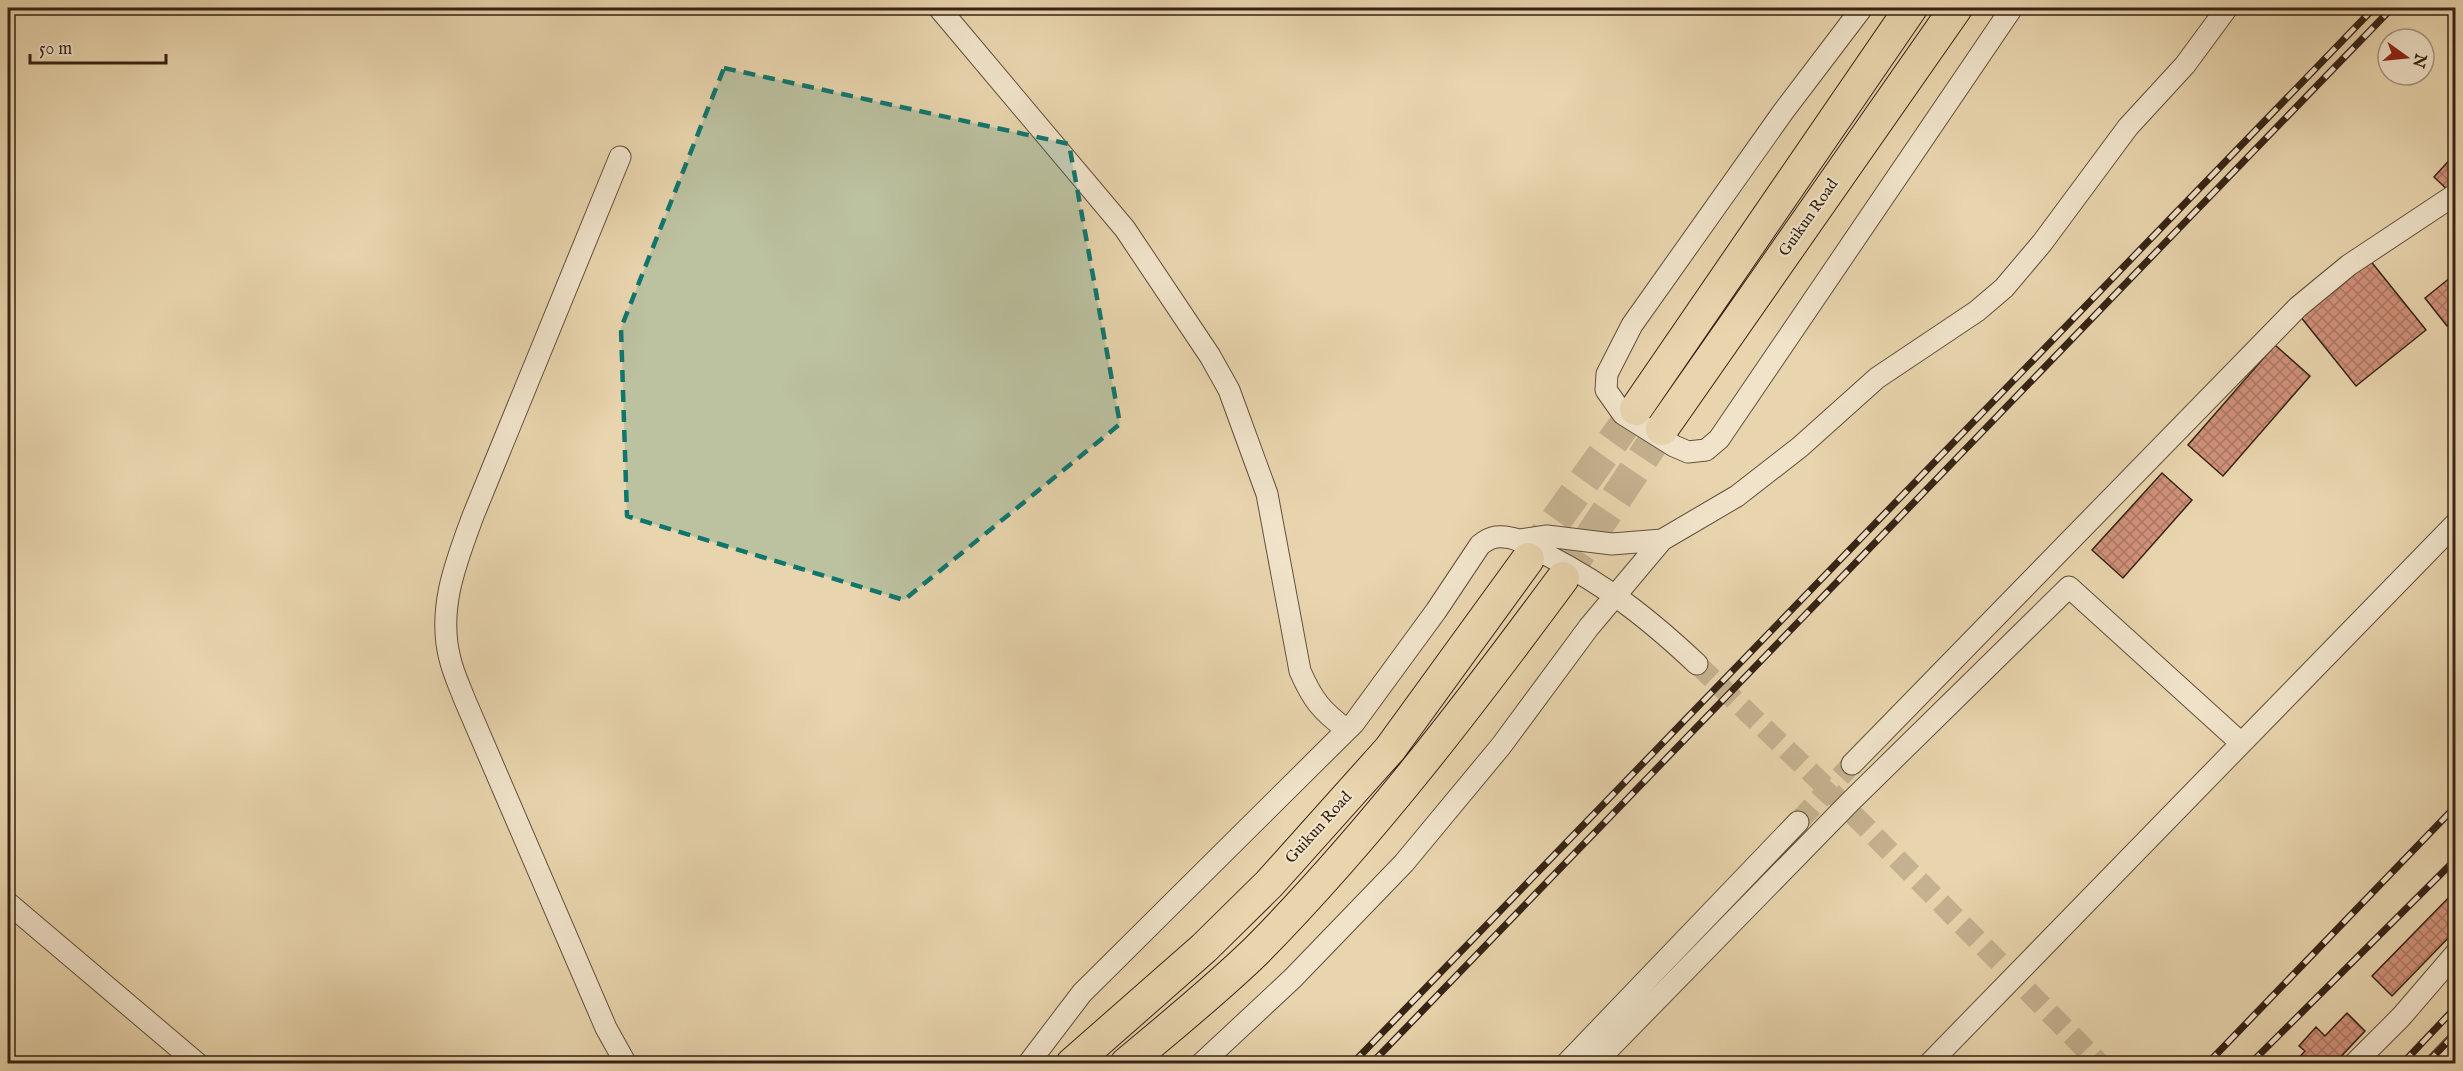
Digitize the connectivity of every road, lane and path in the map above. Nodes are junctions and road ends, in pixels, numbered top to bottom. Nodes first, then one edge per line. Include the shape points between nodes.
1 (939, 8) edge
2 (1862, 8) edge
3 (1911, 8) edge
4 (1956, 8) edge
5 (2012, 8) edge
6 (2227, 8) edge
7 (620, 157) dead end
8 (2456, 194) edge
9 (1636, 409) tunnel mouth
10 (1662, 429) tunnel mouth
11 (2456, 523) edge
12 (1662, 540) junction
13 (1524, 550) junction
14 (2046, 565) junction
15 (1563, 578) tunnel mouth
16 (2069, 587) junction
17 (1617, 595) junction
18 (1697, 664) tunnel mouth
19 (1347, 730) junction
20 (2241, 743) junction
21 (1852, 764) tunnel mouth
22 (1798, 822) tunnel mouth
23 (8, 903) edge
24 (2456, 953) edge
25 (1165, 1032) junction
26 (1101, 1039) junction
27 (2456, 1043) edge
28 (198, 1064) edge
29 (626, 1064) edge
30 (1028, 1064) edge
31 (1048, 1064) edge
32 (1072, 1064) edge
33 (1126, 1064) edge
34 (1141, 1064) edge
35 (1201, 1064) edge
36 (1566, 1064) edge
37 (1594, 1064) edge
38 (1929, 1064) edge
39 (2354, 1064) edge
40 (2436, 1064) edge

1 - 19 street via 1125,229 1210,356 1229,390 1267,494 1300,672 1321,710
2 - 5 street via 1632,325 1607,374 1606,390 1623,414 1688,452 1706,450 1719,439
3 - 9 highway
4 - 10 highway, Guikun Road
6 - 12 street via 2185,65 2128,127 2004,288 1977,311 1877,378 1800,447 1737,496
7 - 29 street via 473,516 452,574 445,622 449,658 464,698
8 - 14 street via 2349,265 2298,307
11 - 20 street
12 - 13 street via 1612,544 1547,536
12 - 17 street
13 - 17 street
13 - 19 street via 1497,537 1479,545 1436,611
13 - 26 highway, Guikun Road via 1390,749 1269,884
14 - 16 street
14 - 21 street
15 - 25 highway via 1418,771 1360,838 1255,951
16 - 20 street
16 - 37 street via 1850,802
17 - 18 street
17 - 35 street via 1501,746 1404,863 1293,978
19 - 30 street via 1082,993
20 - 38 street
22 - 36 street
23 - 28 street
24 - 39 street
25 - 33 highway
25 - 34 highway
26 - 31 highway
26 - 32 highway, Guikun Road
27 - 40 street

